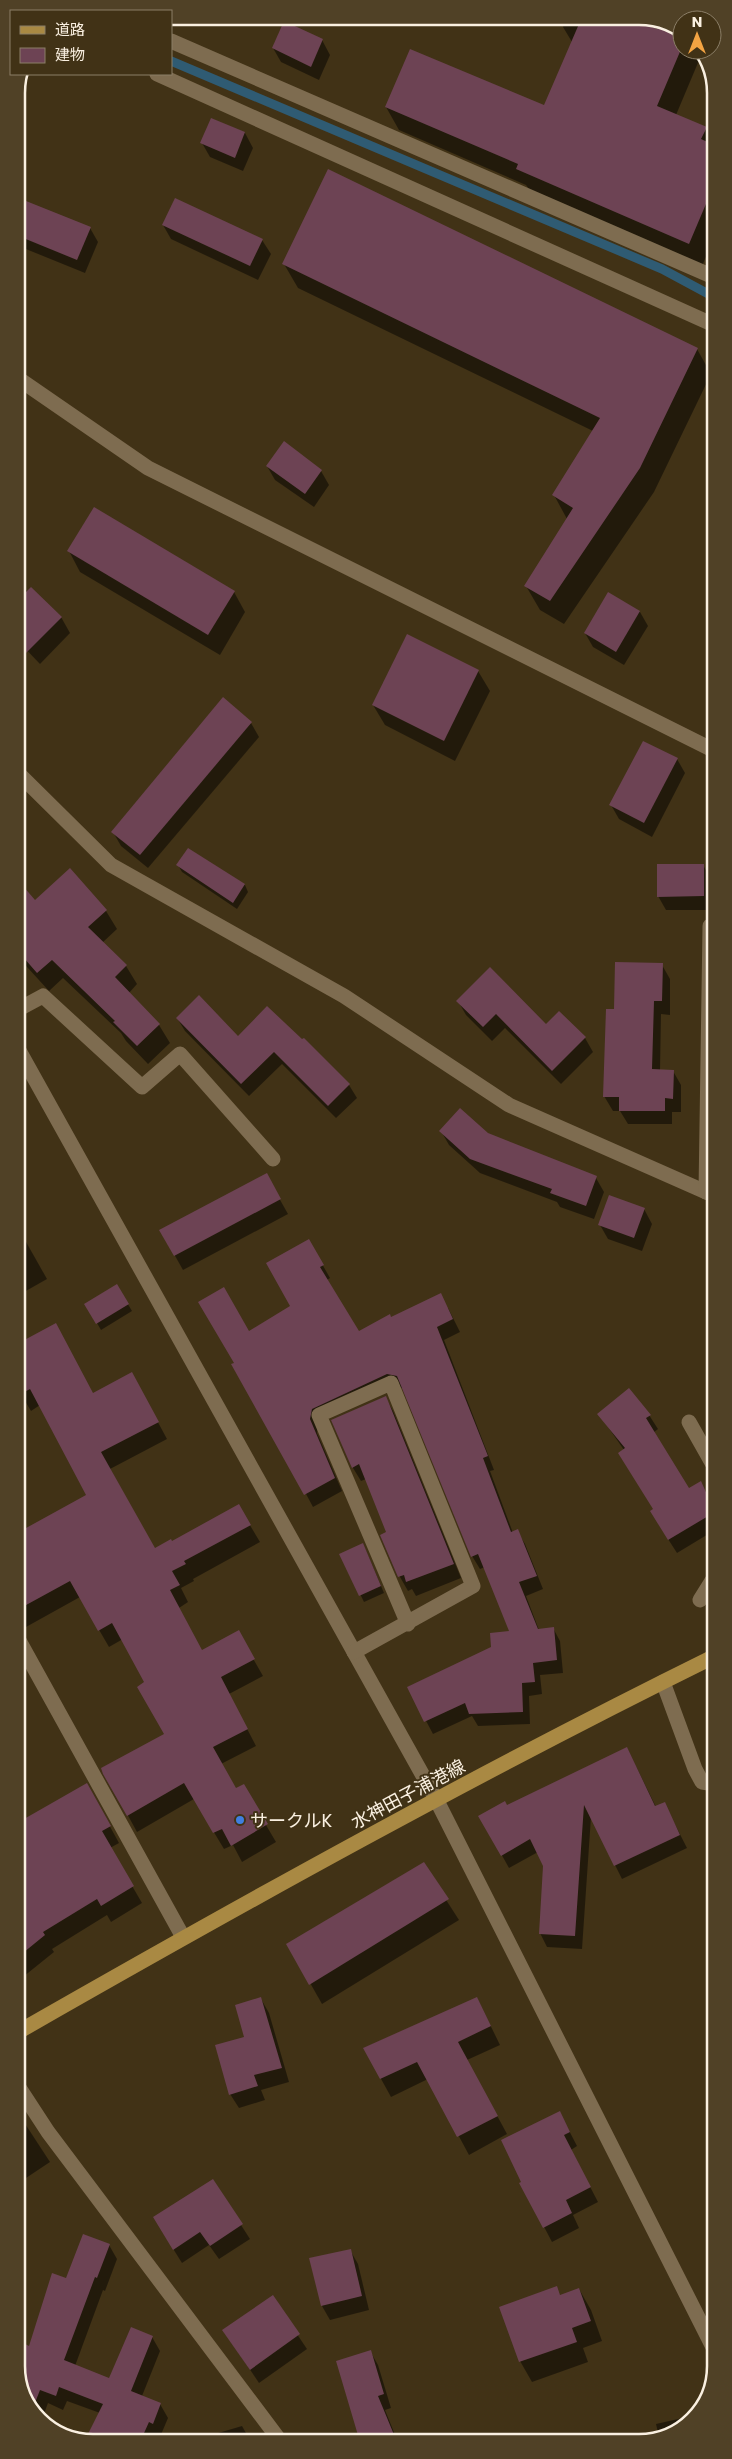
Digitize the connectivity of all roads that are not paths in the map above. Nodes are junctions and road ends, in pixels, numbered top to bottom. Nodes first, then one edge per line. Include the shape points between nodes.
1 (172, 41) edge
2 (159, 75) edge
3 (707, 274) edge
4 (707, 322) edge
5 (25, 384) edge
6 (707, 747) edge
7 (25, 780) edge
8 (25, 1006) edge
9 (25, 1061) edge
10 (273, 1159) dead end
11 (707, 1193) edge
12 (689, 1422) dead end
13 (707, 1454) edge
14 (707, 1589) edge
15 (700, 1600) dead end
16 (408, 1624) junction
17 (25, 1651) edge
18 (354, 1652) junction
19 (707, 1660) edge
20 (663, 1682) junction
21 (707, 1783) edge
22 (436, 1799) junction
23 (183, 1937) junction
24 (25, 2028) edge
25 (25, 2097) edge
26 (707, 2335) edge
27 (275, 2434) edge

1 - 3 street
2 - 4 street
5 - 6 street via 148,468
7 - 11 street via 111,865 344,996 510,1105
8 - 10 street via 43,996 142,1088 180,1054
9 - 18 street
12 - 13 street
14 - 15 street
16 - 16 street via 319,1415 391,1383 473,1586
16 - 18 street
17 - 23 street
18 - 22 street
19 - 20 main road, 水神田子浦港線
20 - 21 street via 695,1769 702,1782
20 - 22 main road, 水神田子浦港線
22 - 23 main road, 水神田子浦港線
22 - 26 street
23 - 24 main road, 水神田子浦港線
25 - 27 street via 48,2132

